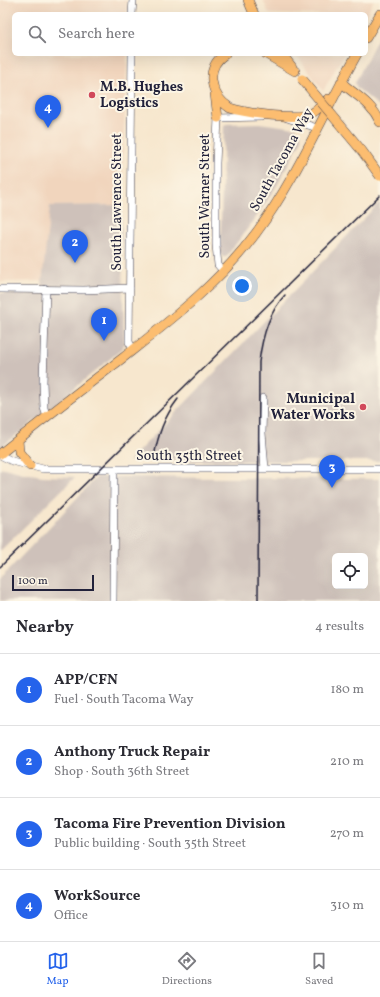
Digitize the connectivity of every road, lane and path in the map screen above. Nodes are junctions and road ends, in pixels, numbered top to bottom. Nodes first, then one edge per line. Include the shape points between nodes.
1 (133, 0) edge
2 (248, 0) edge
3 (132, 12) edge
4 (253, 12) edge
5 (380, 14) edge
6 (368, 35) edge
7 (132, 56) edge
8 (223, 56) edge
9 (269, 56) edge
10 (284, 56) edge
11 (356, 56) edge
12 (295, 71) junction
13 (341, 82) junction
14 (336, 92) junction
15 (215, 94) junction
16 (282, 117) junction
17 (218, 118) junction
18 (380, 122) edge
19 (317, 128) junction
20 (380, 176) edge
21 (224, 272) junction
22 (130, 288) junction
23 (0, 289) edge
24 (46, 289) junction
25 (133, 349) junction
26 (263, 398) dead end
27 (47, 417) junction
28 (18, 440) junction
29 (0, 454) edge
30 (30, 466) junction
31 (114, 469) junction
32 (265, 469) junction
33 (380, 469) edge
34 (113, 601) edge

1 - 3 street
2 - 4 main road
5 - 6 main road
7 - 22 street, South Lawrence Street
8 - 15 main road via 215,65 213,72
9 - 12 main road
10 - 12 main road
11 - 13 main road, South Tacoma Way
12 - 20 main road, bridge
13 - 14 main road, South Tacoma Way
13 - 18 main road via 366,101
14 - 16 main road via 313,113
14 - 19 main road, South Tacoma Way
15 - 16 main road via 230,108
15 - 17 main road
16 - 17 street
16 - 19 street
17 - 21 street, South Warner Street via 216,245 218,265
19 - 21 main road, South Tacoma Way via 274,207
21 - 25 main road, South Tacoma Way via 183,310
22 - 24 street
22 - 25 street, South Lawrence Street via 129,342
23 - 24 street
24 - 27 street via 43,382
25 - 27 main road, South Tacoma Way
26 - 32 street
27 - 28 main road, South Tacoma Way
28 - 29 main road, South Tacoma Way
28 - 30 main road via 19,452
29 - 30 street, South 35th Street via 12,461
30 - 31 street, South 35th Street via 43,469
31 - 32 street, South 35th Street
31 - 34 street
32 - 33 street, South 35th Street

